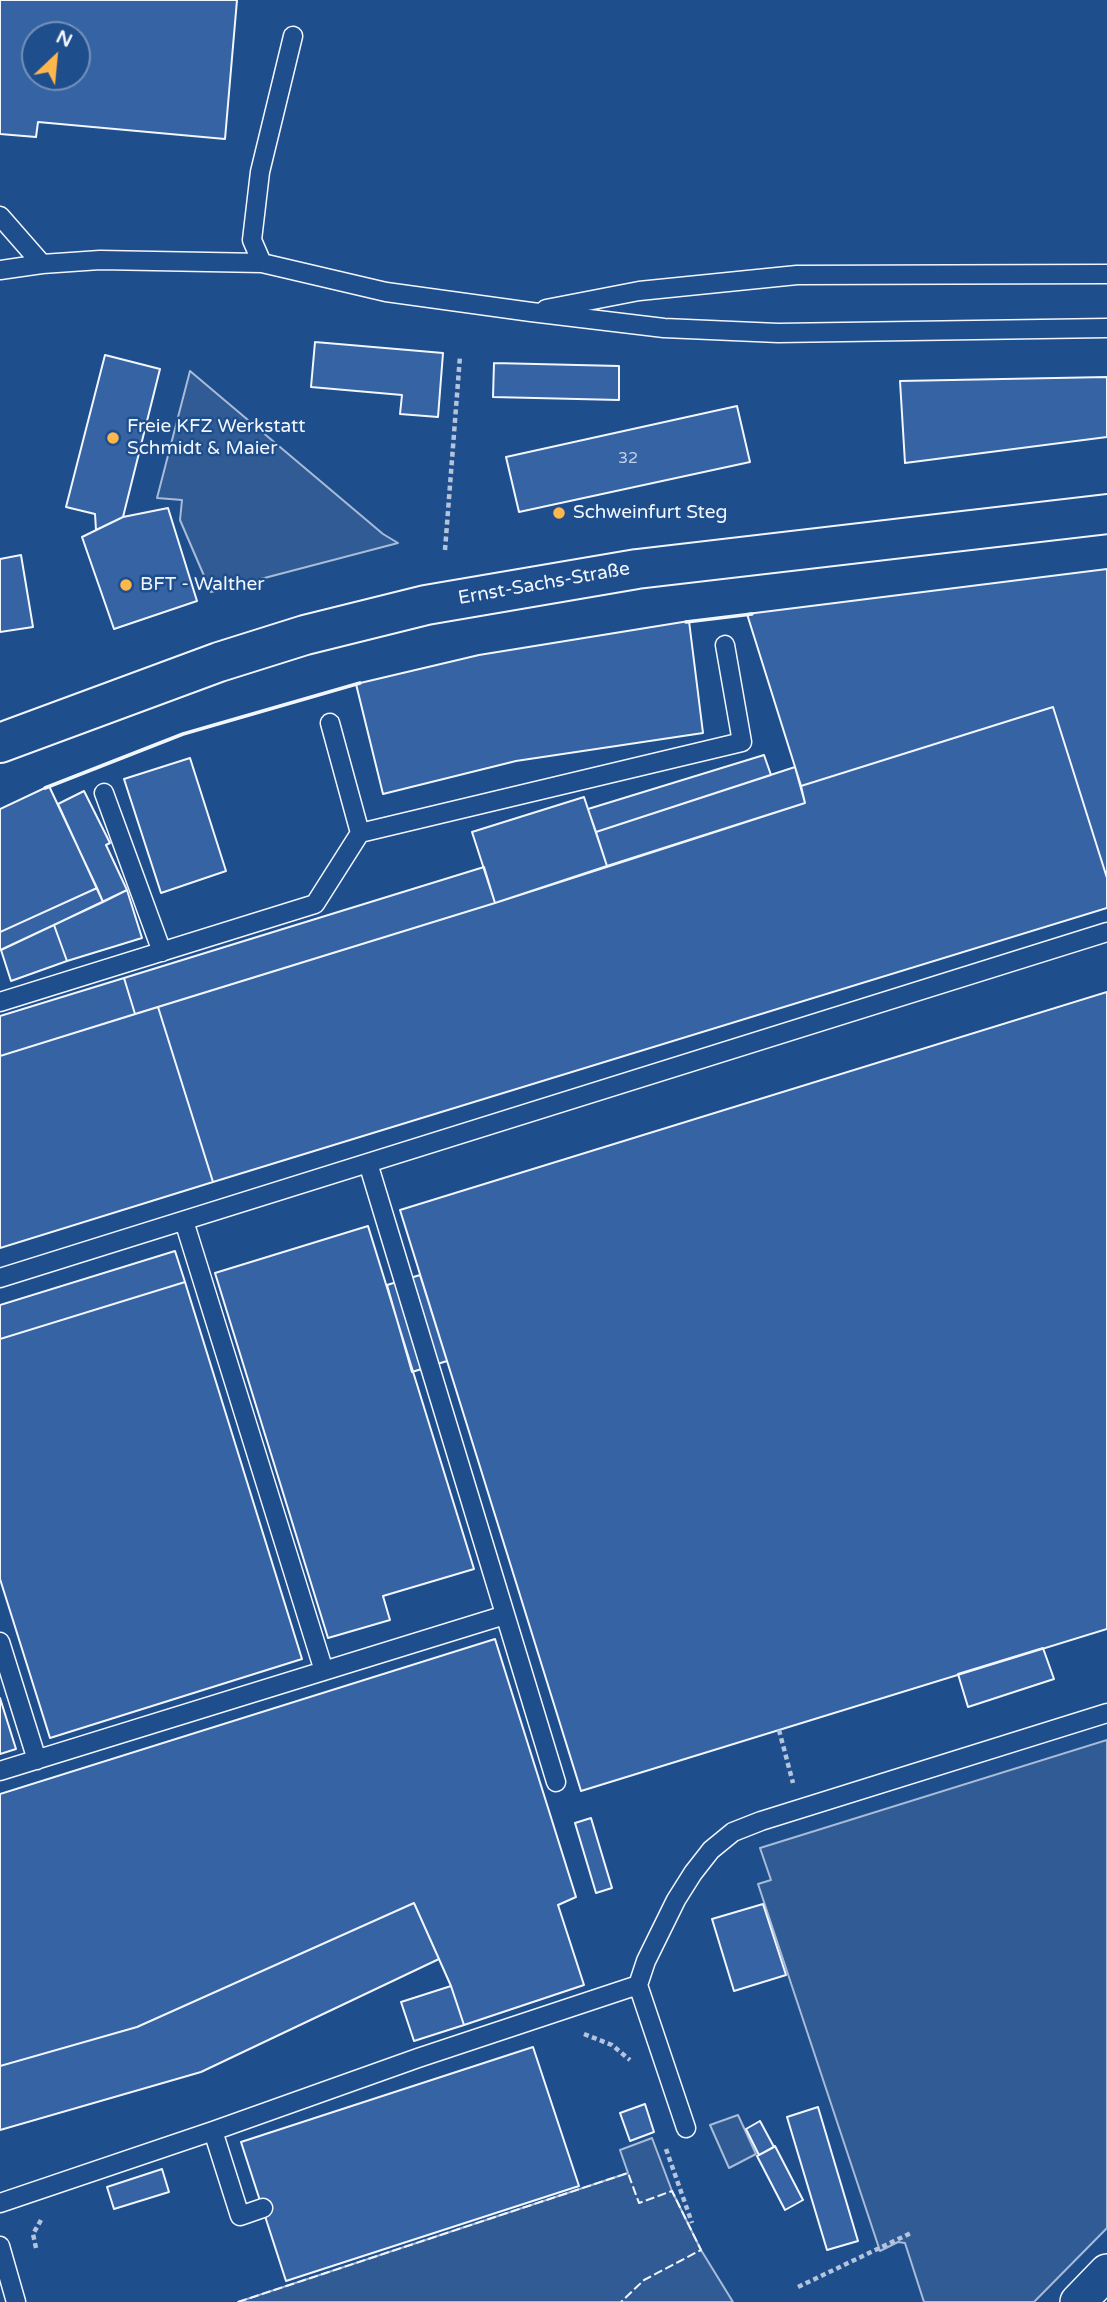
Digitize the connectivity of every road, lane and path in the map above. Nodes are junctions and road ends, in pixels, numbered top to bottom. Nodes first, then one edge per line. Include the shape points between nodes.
1 (293, 36) dead end
2 (0, 216) edge
3 (262, 263) junction
4 (42, 264) junction
5 (0, 270) edge
6 (1107, 274) edge
7 (531, 312) junction
8 (1107, 328) edge
9 (460, 356) dead end
10 (1107, 514) edge
11 (445, 550) dead end
12 (725, 645) dead end
13 (330, 723) dead end
14 (0, 743) edge
15 (104, 793) dead end
16 (360, 833) junction
17 (1107, 932) edge
18 (162, 952) junction
19 (0, 1002) edge
20 (368, 1163) junction
21 (184, 1221) junction
22 (0, 1278) edge
23 (505, 1615) junction
24 (0, 1642) edge
25 (324, 1671) junction
26 (1107, 1713) edge
27 (779, 1730) dead end
28 (37, 1760) junction
29 (0, 1771) edge
30 (556, 1782) dead end
31 (795, 1793) dead end
32 (638, 1985) junction
33 (686, 2128) dead end
34 (213, 2131) junction
35 (663, 2139) dead end
36 (0, 2203) edge
37 (263, 2208) dead end
38 (692, 2223) dead end
39 (913, 2232) dead end
40 (0, 2246) edge
41 (1107, 2272) edge
42 (798, 2287) dead end
43 (16, 2302) edge
44 (1078, 2302) edge

1 - 3 lane via 260,172 253,240
2 - 4 lane
3 - 4 lane via 100,260
3 - 7 lane via 386,292
4 - 5 lane
6 - 7 lane via 797,275 639,290
7 - 8 lane via 664,328 778,333
9 - 11 path
10 - 14 main road, Ernst-Sachs-Straße via 637,569 426,605 219,662
12 - 16 lane via 742,741
13 - 16 lane
15 - 18 lane
16 - 18 lane via 315,904
17 - 20 lane
18 - 19 lane
20 - 21 lane
20 - 23 lane
21 - 22 lane
21 - 25 lane
23 - 25 lane
23 - 30 lane
24 - 28 lane
25 - 28 lane
26 - 32 lane via 733,1832 711,1850 676,1900
27 - 31 path
28 - 29 lane
32 - 33 lane
32 - 34 lane
34 - 36 lane
34 - 37 lane via 240,2216
35 - 38 path
39 - 42 path
40 - 43 lane
41 - 44 street

